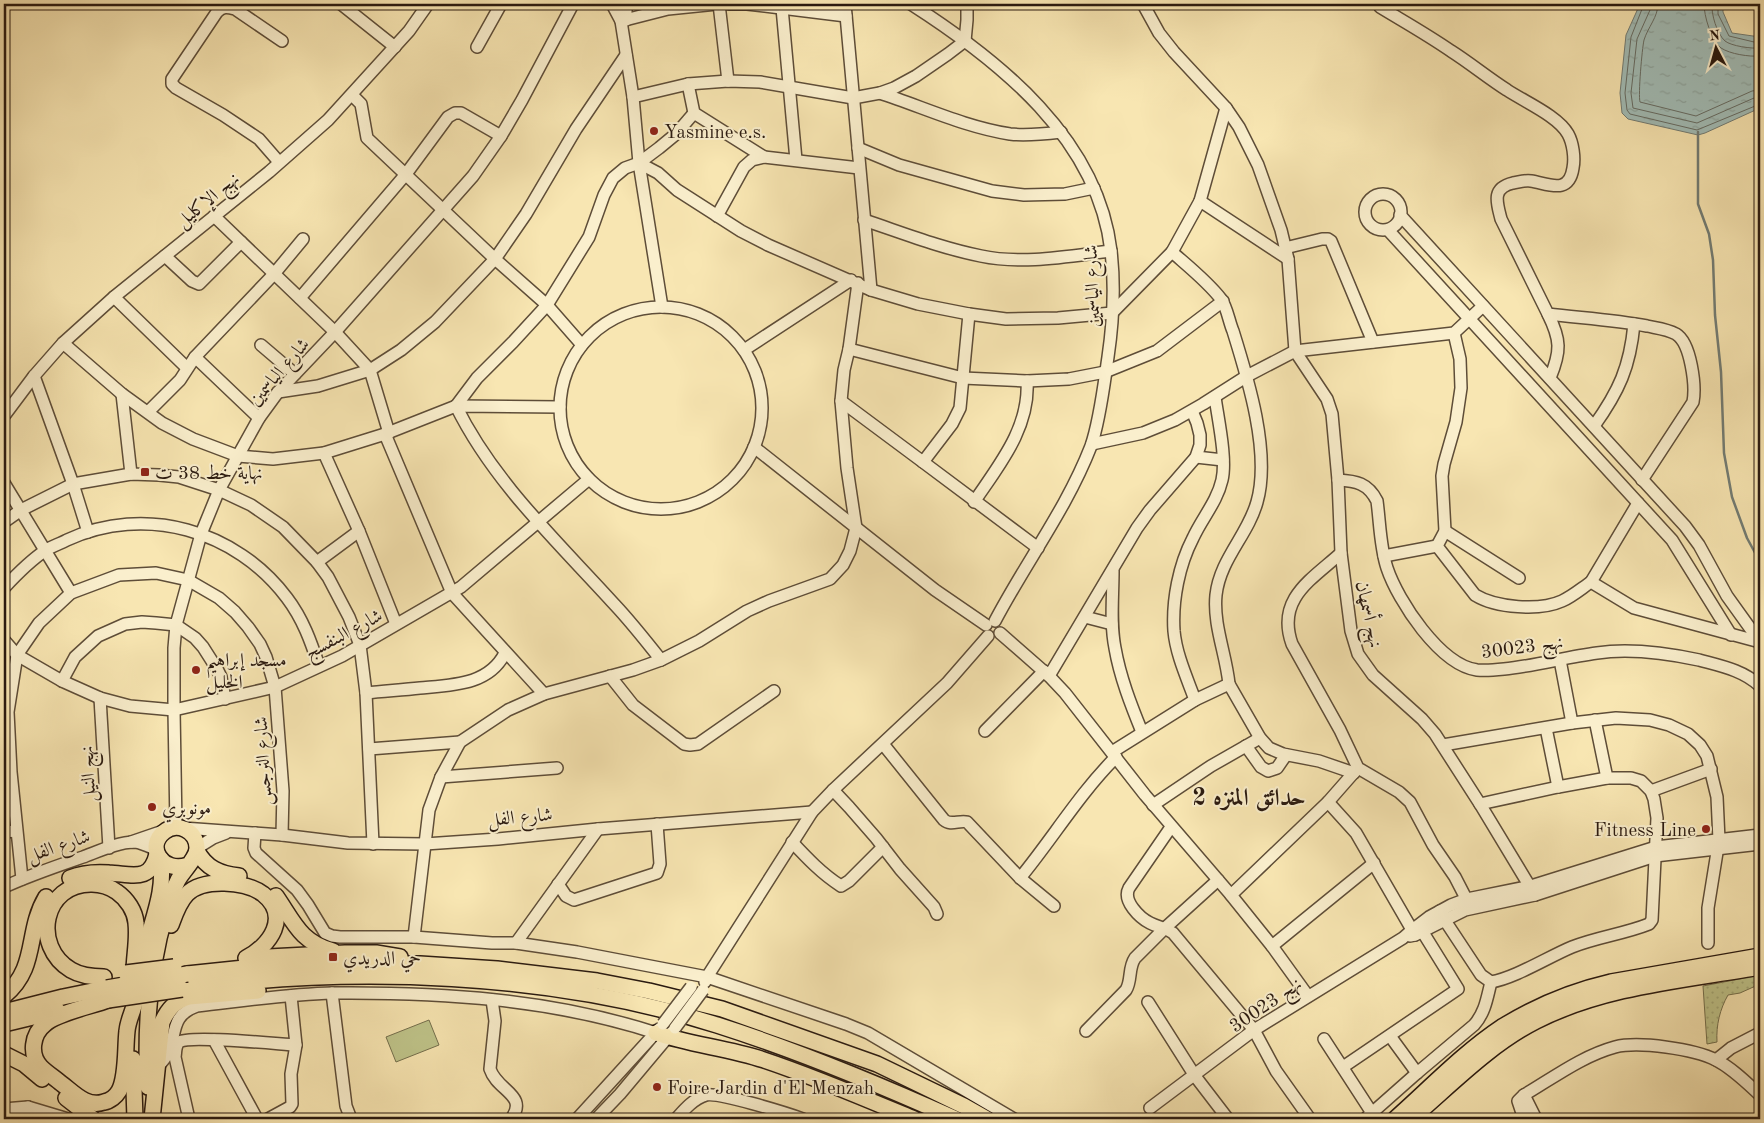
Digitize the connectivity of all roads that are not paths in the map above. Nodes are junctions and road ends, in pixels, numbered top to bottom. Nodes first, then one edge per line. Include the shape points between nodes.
1 (341, 4) edge
2 (428, 4) edge
3 (502, 4) edge
4 (573, 4) edge
5 (612, 4) edge
6 (626, 4) edge
7 (718, 4) edge
8 (729, 4) edge
9 (747, 4) edge
10 (845, 4) edge
11 (911, 4) edge
12 (967, 4) edge
13 (1143, 4) edge
14 (668, 6) edge
15 (1380, 6) dead end
16 (782, 8) junction
17 (846, 16) junction
18 (623, 20) junction
19 (965, 40) junction
20 (282, 41) dead end
21 (395, 47) junction
22 (477, 47) dead end
23 (626, 55) junction
24 (728, 81) junction
25 (688, 84) junction
26 (790, 87) junction
27 (880, 93) junction
28 (352, 95) junction
29 (633, 97) junction
30 (853, 98) junction
31 (1226, 108) junction
32 (694, 113) junction
33 (1061, 132) junction
34 (501, 136) junction
35 (858, 148) junction
36 (764, 157) junction
37 (796, 160) junction
38 (279, 162) junction
39 (639, 163) junction
40 (859, 168) junction
41 (406, 174) junction
42 (1094, 188) junction
43 (1200, 201) junction
44 (444, 211) junction
45 (1400, 215) junction
46 (214, 216) junction
47 (717, 216) junction
48 (864, 220) junction
49 (1388, 230) junction
50 (303, 239) dead end
51 (241, 242) junction
52 (1111, 251) junction
53 (1172, 252) junction
54 (1287, 254) junction
55 (165, 256) junction
56 (495, 259) junction
57 (274, 274) junction
58 (854, 282) junction
59 (871, 290) junction
60 (114, 297) junction
61 (300, 298) junction
62 (1222, 301) junction
63 (547, 306) junction
64 (1483, 306) junction
65 (662, 307) junction
66 (1112, 313) junction
67 (969, 314) junction
68 (1548, 314) junction
69 (1470, 318) junction
70 (1634, 324) junction
71 (335, 332) junction
72 (1454, 333) junction
73 (1373, 342) junction
74 (63, 343) junction
75 (582, 344) junction
76 (261, 345) dead end
77 (849, 349) junction
78 (744, 350) junction
79 (1295, 351) junction
80 (195, 358) junction
81 (187, 368) junction
82 (370, 370) junction
83 (1105, 372) junction
84 (295, 374) junction
85 (34, 376) junction
86 (1247, 376) junction
87 (963, 378) junction
88 (1550, 378) junction
89 (1027, 381) junction
90 (278, 392) junction
91 (122, 394) junction
92 (1215, 397) junction
93 (841, 400) junction
94 (456, 406) junction
95 (560, 407) junction
96 (1192, 411) junction
97 (148, 412) junction
98 (4, 416) edge
99 (259, 418) junction
100 (1594, 426) junction
101 (387, 433) junction
102 (1092, 444) junction
103 (754, 447) junction
104 (324, 453) junction
105 (238, 456) junction
106 (1196, 457) junction
107 (1223, 460) junction
108 (923, 462) junction
109 (131, 474) junction
110 (589, 478) junction
111 (1338, 480) junction
112 (1642, 480) junction
113 (4, 483) edge
114 (73, 484) junction
115 (219, 490) junction
116 (974, 502) junction
117 (1638, 503) junction
118 (22, 510) junction
119 (4, 522) edge
120 (538, 522) junction
121 (856, 528) junction
122 (359, 531) junction
123 (1445, 531) junction
124 (88, 532) junction
125 (201, 534) junction
126 (1437, 546) junction
127 (1038, 548) junction
128 (46, 550) junction
129 (1341, 553) junction
130 (1384, 556) junction
131 (317, 562) junction
132 (1113, 570) junction
133 (1519, 578) dead end
134 (188, 580) junction
135 (1591, 582) junction
136 (4, 588) edge
137 (71, 592) junction
138 (452, 592) junction
139 (1727, 596) junction
140 (1712, 606) junction
141 (1085, 617) junction
142 (396, 624) junction
143 (1112, 624) junction
144 (176, 625) junction
145 (992, 629) junction
146 (1731, 635) junction
147 (4, 640) edge
148 (1760, 642) edge
149 (360, 645) junction
150 (505, 652) junction
151 (17, 654) junction
152 (662, 660) junction
153 (1560, 660) junction
154 (319, 666) junction
155 (1046, 674) junction
156 (610, 676) junction
157 (62, 681) junction
158 (1229, 684) junction
159 (1760, 686) edge
160 (275, 687) junction
161 (774, 691) dead end
162 (366, 693) junction
163 (544, 694) junction
164 (100, 698) junction
165 (225, 699) junction
166 (1195, 700) junction
167 (174, 710) junction
168 (6, 712) edge
169 (1595, 720) junction
170 (1572, 723) junction
171 (1546, 728) junction
172 (985, 731) dead end
173 (1142, 732) junction
174 (1260, 738) junction
175 (460, 742) junction
176 (883, 744) junction
177 (1443, 745) junction
178 (1246, 746) junction
179 (368, 749) junction
180 (1114, 755) junction
181 (1286, 755) junction
182 (557, 768) dead end
183 (1711, 769) junction
184 (1356, 770) junction
185 (7, 773) edge
186 (441, 777) junction
187 (1608, 778) junction
188 (1558, 787) junction
189 (833, 790) junction
190 (1651, 791) junction
191 (1328, 802) junction
192 (1480, 804) junction
193 (1153, 805) junction
194 (812, 812) junction
195 (657, 824) junction
196 (1171, 827) junction
197 (176, 828) junction
198 (598, 829) junction
199 (16, 831) junction
200 (4, 832) edge
201 (232, 832) junction
202 (255, 833) junction
203 (1760, 835) edge
204 (282, 836) junction
205 (792, 842) junction
206 (128, 844) junction
207 (373, 844) junction
208 (425, 844) junction
209 (1760, 844) edge
210 (1719, 845) junction
211 (109, 848) junction
212 (883, 848) junction
213 (197, 849) junction
214 (1655, 852) junction
215 (158, 854) junction
216 (1374, 863) junction
217 (188, 865) junction
218 (22, 878) junction
219 (1020, 878) junction
220 (1218, 880) junction
221 (558, 884) junction
222 (4, 887) edge
223 (1533, 891) junction
224 (1231, 895) junction
225 (1469, 903) junction
226 (1054, 906) dead end
227 (937, 914) dead end
228 (1442, 915) junction
229 (1165, 928) junction
230 (1414, 932) junction
231 (414, 937) junction
232 (516, 943) junction
233 (1708, 944) dead end
234 (1272, 946) junction
235 (344, 953) junction
236 (1760, 956) edge
237 (246, 958) junction
238 (155, 963) junction
239 (420, 964) junction
240 (1760, 967) edge
241 (185, 976) junction
242 (707, 977) junction
243 (1491, 982) junction
244 (531, 987) junction
245 (106, 989) junction
246 (332, 993) junction
247 (4, 996) edge
248 (291, 996) junction
249 (1308, 996) junction
250 (492, 1000) junction
251 (136, 1002) junction
252 (1148, 1002) dead end
253 (4, 1012) edge
254 (4, 1024) edge
255 (665, 1030) junction
256 (1254, 1030) junction
257 (1086, 1031) dead end
258 (1760, 1033) edge
259 (1390, 1036) junction
260 (1324, 1039) dead end
261 (214, 1040) junction
262 (296, 1045) junction
263 (4, 1054) edge
264 (1716, 1060) junction
265 (158, 1066) junction
266 (1343, 1067) junction
267 (1417, 1073) junction
268 (1195, 1076) junction
269 (1760, 1095) edge
270 (1521, 1098) junction
271 (28, 1107) junction
272 (1150, 1108) dead end
273 (4, 1109) edge
274 (1369, 1116) edge
275 (30, 1119) edge
276 (68, 1119) edge
277 (93, 1119) edge
278 (135, 1119) edge
279 (151, 1119) edge
280 (189, 1119) edge
281 (257, 1119) edge
282 (268, 1119) edge
283 (351, 1119) edge
284 (511, 1119) edge
285 (577, 1119) edge
286 (596, 1119) edge
287 (676, 1119) edge
288 (803, 1119) edge
289 (914, 1119) edge
290 (956, 1119) edge
291 (987, 1119) edge
292 (1014, 1119) edge
293 (1228, 1119) edge
294 (1310, 1119) edge
295 (1395, 1119) edge
296 (1411, 1119) edge
297 (1524, 1119) edge
298 (1536, 1119) edge

1 - 21 street
2 - 21 street, نهج الإكليل
3 - 22 street
4 - 34 street, شارع الياسمين
5 - 18 street
6 - 18 street
7 - 14 street
7 - 24 street
8 - 9 street
9 - 16 street
10 - 17 street
11 - 19 street, شارع الياسمين
12 - 19 street
13 - 31 street via 1174,52
14 - 18 street
15 - 68 street via 1549,116 1569,137 1574,157 1571,177 1567,182 1554,186 1518,182 1508,184 1497,195 1501,219
16 - 17 street
16 - 26 street
17 - 30 street
18 - 23 street
19 - 27 street via 916,76
19 - 33 street, شارع الياسمين via 1018,85
20 - 38 street via 235,9 222,8 172,79 176,88 258,139
21 - 28 street, نهج الإكليل
23 - 29 street
23 - 56 street
24 - 25 street
24 - 26 street
25 - 29 street
25 - 32 street
26 - 30 street
26 - 37 street
27 - 30 street
27 - 33 street via 954,120 1010,134
28 - 38 street, نهج الإكليل
28 - 41 street via 361,104 368,138
29 - 39 street
30 - 35 street
31 - 43 street
31 - 54 street via 1258,165
32 - 36 street
32 - 39 street via 676,134
33 - 42 street, شارع الياسمين
34 - 41 street via 455,113 448,117
34 - 44 street, شارع الياسمين
35 - 40 street
35 - 42 street via 899,165 992,191 1024,195 1065,194
36 - 37 street
36 - 47 street via 752,160 744,168
37 - 40 street
38 - 46 street, نهج الإكليل
39 - 47 street
39 - 63 street via 625,168 613,178 589,237
39 - 65 street
40 - 48 street
41 - 44 street
41 - 61 street
42 - 52 street, شارع الياسمين
43 - 53 street
43 - 54 street
44 - 56 street
44 - 71 street, شارع الياسمين
45 - 49 street via 1396,225
45 - 49 street via 1399,205 1389,196 1376,196 1370,200 1366,206 1366,220 1376,229
45 - 64 street
46 - 51 street
46 - 55 street, نهج الإكليل
47 - 58 street via 768,245
48 - 52 street via 982,256 1029,260
48 - 59 street
49 - 69 street
50 - 57 street
51 - 55 street via 199,284
51 - 57 street
52 - 66 street, شارع الياسمين
53 - 62 street
53 - 66 street
54 - 73 street via 1322,238 1331,241
54 - 79 street
55 - 60 street, نهج الإكليل
56 - 63 street
56 - 82 street via 435,322
57 - 61 street
57 - 80 street
58 - 59 street
58 - 77 street
58 - 78 street
59 - 67 street
60 - 74 street, نهج الإكليل
60 - 81 street
61 - 71 street
62 - 83 street via 1157,351
62 - 86 street
63 - 75 street
63 - 94 street via 477,378
64 - 69 street
64 - 88 street
65 - 75 street via 639,309 618,317
65 - 78 street via 705,317 724,329
66 - 67 street via 1006,319
66 - 83 street, شارع الياسمين
67 - 87 street
68 - 70 street
68 - 88 street via 1560,348
69 - 72 street
69 - 117 street
70 - 100 street via 1624,375
70 - 112 street via 1666,330 1678,336 1688,356 1694,388 1691,407
71 - 82 street
71 - 84 street, شارع الياسمين
72 - 73 street
72 - 123 street via 1460,359 1461,388 1442,476
73 - 79 street
74 - 85 street, نهج الإكليل
74 - 91 street
75 - 95 street via 562,385
76 - 84 street
77 - 87 street
77 - 93 street
78 - 103 street via 757,375 762,397 762,419
79 - 86 street
79 - 111 street, نهج أسمهان via 1330,406
80 - 81 street
80 - 99 street
81 - 97 street via 180,380
82 - 90 street via 318,386
82 - 101 street
83 - 89 street via 1068,379
83 - 102 street, شارع الياسمين
84 - 90 street, شارع الياسمين
85 - 98 street, نهج الإكليل
85 - 114 street
86 - 92 street
86 - 158 street via 1260,450 1262,482 1253,515 1225,564 1216,594
87 - 89 street
87 - 108 street via 958,413
88 - 100 street
89 - 116 street via 1026,408 1016,437
90 - 99 street, شارع الياسمين
91 - 97 street
91 - 109 street
92 - 96 street
92 - 107 street
93 - 108 street
93 - 121 street
94 - 95 street
94 - 101 street
94 - 120 street via 482,452
95 - 110 street via 562,430 570,451
96 - 102 street via 1143,433
96 - 106 street via 1200,435
97 - 105 street via 193,439
99 - 105 street, شارع الياسمين
100 - 112 street
101 - 104 street
101 - 138 street
102 - 127 street, شارع الياسمين via 1054,523
103 - 110 street via 740,471 724,487 683,506 661,508 633,504 607,493
103 - 121 street
104 - 105 street via 273,459
104 - 122 street
105 - 115 street, شارع الياسمين
106 - 107 street
106 - 132 street via 1150,510
107 - 166 street via 1217,498 1188,547 1180,570 1176,598 1174,632
108 - 116 street
109 - 114 street
109 - 115 street via 169,476
110 - 120 street, شارع البنفسج
111 - 129 street, نهج أسمهان
111 - 130 street, نهج 30023 via 1362,484 1374,494
112 - 139 street via 1699,545
113 - 118 street
114 - 118 street
114 - 124 street
115 - 125 street, شارع الياسمين
115 - 131 street via 270,517
116 - 127 street
117 - 135 street
117 - 140 street via 1677,546
118 - 119 street
118 - 128 street
120 - 138 street, شارع البنفسج
120 - 152 street
121 - 145 street via 935,590
121 - 152 street via 843,565 830,579 747,611 699,642
122 - 131 street
122 - 142 street
123 - 126 street
123 - 133 street
124 - 125 street via 111,526 150,523
124 - 128 street
125 - 134 street, شارع الياسمين
125 - 154 street via 229,546 254,563 286,597 305,626
126 - 130 street
126 - 135 street via 1476,595 1494,603 1520,606 1550,604 1561,601
127 - 145 street, شارع الياسمين
128 - 136 street
128 - 137 street
129 - 177 street, نهج أسمهان via 1358,654 1373,675 1422,719
129 - 184 street via 1305,585 1292,602 1287,621 1292,644 1340,730
130 - 153 street, نهج 30023 via 1395,590 1414,619 1439,647 1460,663 1474,669 1489,670
131 - 149 street via 337,594
132 - 141 street
132 - 143 street
134 - 137 street, شارع النرجس via 156,573 128,573 111,576
134 - 144 street, شارع الياسمين
134 - 160 street, شارع النرجس via 219,598 248,627 266,657
135 - 146 street via 1634,608
137 - 151 street, شارع النرجس via 39,623
138 - 142 street, شارع البنفسج
138 - 150 street
139 - 140 street
139 - 148 street
140 - 146 street
141 - 143 street
141 - 155 street
142 - 149 street, شارع البنفسج
143 - 173 street via 1124,685
144 - 157 street via 142,622 115,627 98,636 75,657
144 - 165 street via 195,638 212,659 221,677
144 - 167 street, شارع الياسمين
145 - 155 street
145 - 176 street, شارع الياسمين via 947,683
146 - 148 street
147 - 151 street, شارع البنفسج
149 - 154 street, شارع البنفسج
149 - 162 street
150 - 162 street via 494,668 476,680 447,686
150 - 163 street
151 - 157 street, شارع البنفسج
151 - 168 street, شارع النرجس
152 - 156 street
153 - 159 street, نهج 30023 via 1598,652 1650,652 1725,666 1753,679
153 - 170 street
154 - 160 street, شارع البنفسج
155 - 172 street
155 - 180 street
156 - 161 street via 633,705 684,744 690,745 698,744
156 - 163 street
157 - 164 street, شارع البنفسج
158 - 166 street
158 - 174 street
160 - 165 street, شارع البنفسج
160 - 204 street, شارع النرجس
162 - 179 street
163 - 175 street via 508,710
164 - 167 street, شارع البنفسج via 130,706
164 - 211 street, نهج النيل
165 - 167 street, شارع البنفسج
166 - 173 street
167 - 197 street, شارع الياسمين
168 - 185 street, شارع النرجس
169 - 170 street
169 - 183 street via 1650,720 1679,730 1700,745
169 - 187 street
170 - 171 street
171 - 177 street
171 - 188 street
173 - 180 street
174 - 178 street
174 - 181 street via 1269,748
175 - 179 street
175 - 186 street
176 - 189 street, شارع الياسمين
176 - 219 street via 944,820 967,822
177 - 192 street, نهج أسمهان
178 - 181 street via 1261,767 1268,771 1277,768
178 - 193 street
179 - 207 street
180 - 193 street
180 - 219 street
181 - 184 street
182 - 186 street
183 - 190 street
183 - 210 street via 1717,797
184 - 191 street
184 - 225 street via 1399,792 1410,802
185 - 199 street, شارع النرجس
186 - 208 street via 429,810
187 - 188 street
187 - 190 street via 1641,781
188 - 192 street
189 - 194 street, شارع الياسمين
189 - 212 street
190 - 214 street via 1657,818
191 - 216 street via 1356,834
191 - 224 street
192 - 223 street, نهج أسمهان
193 - 196 street
194 - 195 street, شارع الفل
194 - 205 street, شارع الياسمين
195 - 198 street, شارع الفل
195 - 221 street via 660,864 657,873 574,900 566,896
196 - 220 street
196 - 229 street via 1126,892 1129,903 1143,918
197 - 201 street, شارع الفل
197 - 206 street
197 - 213 highway via 193,835
197 - 215 highway via 159,838
198 - 208 street, شارع الفل
198 - 221 street
199 - 200 street
199 - 218 street, شارع النرجس
201 - 202 street, شارع الفل
201 - 213 street via 213,838
202 - 204 street, شارع الفل
202 - 231 street via 256,853 297,890 325,933 340,937
203 - 210 street, نهج 30023
204 - 207 street, شارع الفل
205 - 212 street via 841,886
205 - 242 street, شارع الياسمين
206 - 211 street, شارع الفل
206 - 215 street via 144,844
207 - 208 street, شارع الفل
208 - 231 street
209 - 210 street, نهج 30023
210 - 214 street, نهج 30023
210 - 233 street via 1708,908
211 - 218 street, شارع الفل
212 - 227 street
213 - 217 highway
213 - 235 highway via 202,860 216,871 265,886 278,898 292,923 308,940
214 - 223 street, نهج 30023
214 - 243 street via 1654,900 1649,924 1573,946
215 - 217 highway via 169,866
215 - 247 highway via 152,868 143,874 89,873 54,888 40,909 25,970
215 - 251 highway via 161,890 145,948
216 - 230 street
216 - 234 street
217 - 238 highway via 168,906
218 - 222 street, شارع الفل
219 - 226 street
220 - 224 street
220 - 229 street
221 - 232 street
223 - 225 street, نهج 30023
224 - 234 street
225 - 228 street, نهج 30023
228 - 230 street, نهج 30023
228 - 243 street via 1481,975
229 - 256 street via 1173,933
229 - 257 street via 1131,964 1126,990
230 - 249 street, نهج 30023
230 - 259 street via 1458,990
231 - 232 street
232 - 242 street
234 - 249 street
235 - 237 highway
235 - 239 highway via 391,954
236 - 295 highway via 1611,982 1558,998 1529,1011 1479,1044
237 - 238 highway via 271,938 275,928 274,910 257,890 216,882 199,886 180,902
237 - 241 highway
238 - 279 highway via 147,1052
239 - 241 highway via 254,967
239 - 291 highway via 497,969 597,982 722,1009 877,1064
240 - 296 highway via 1614,993 1563,1009 1488,1052
241 - 244 highway via 226,982 353,976 437,978
241 - 245 highway, bridge
241 - 245 highway, bridge via 126,973
242 - 255 street, bridge via 703,990
242 - 255 street, bridge via 691,987
242 - 292 street via 868,1033
243 - 267 street via 1487,1001 1474,1026
244 - 265 highway via 494,991 416,985 342,986 189,997 180,1000 166,1013 162,1022
244 - 290 highway via 600,996 717,1025 815,1059
245 - 251 highway via 65,966 54,954 48,939 48,915 53,905 59,897 77,886 98,884 108,887 124,898 134,914
245 - 251 highway via 49,1020 37,1033 33,1044 34,1056 40,1066 83,1100 96,1104 110,1100 120,1090 128,1022
245 - 253 highway
245 - 254 highway
246 - 248 street
246 - 250 street via 414,994
246 - 283 street via 346,1106
248 - 262 street
248 - 265 street via 197,1006 186,1010 178,1020 168,1055
249 - 256 street, نهج 30023
250 - 255 street via 591,1014
250 - 284 street via 495,1021 490,1069 518,1105
251 - 278 highway via 133,1052
252 - 268 street
255 - 285 street
255 - 286 street via 620,1094
255 - 289 highway via 834,1085
256 - 268 street, نهج 30023
256 - 294 street via 1276,1071
258 - 264 street
259 - 266 street
259 - 267 street
260 - 266 street
261 - 262 street
261 - 280 street via 183,1040 176,1047 177,1067
261 - 281 street
262 - 282 street via 291,1074 292,1104
263 - 277 highway via 24,1064
264 - 269 street
264 - 270 street via 1688,1050 1635,1045 1615,1047 1575,1064
265 - 279 highway
266 - 274 street
267 - 274 street
268 - 272 street, نهج 30023
268 - 293 street
270 - 297 street
270 - 298 street
271 - 273 street
271 - 275 street
271 - 276 street
287 - 288 street via 700,1097 716,1094

